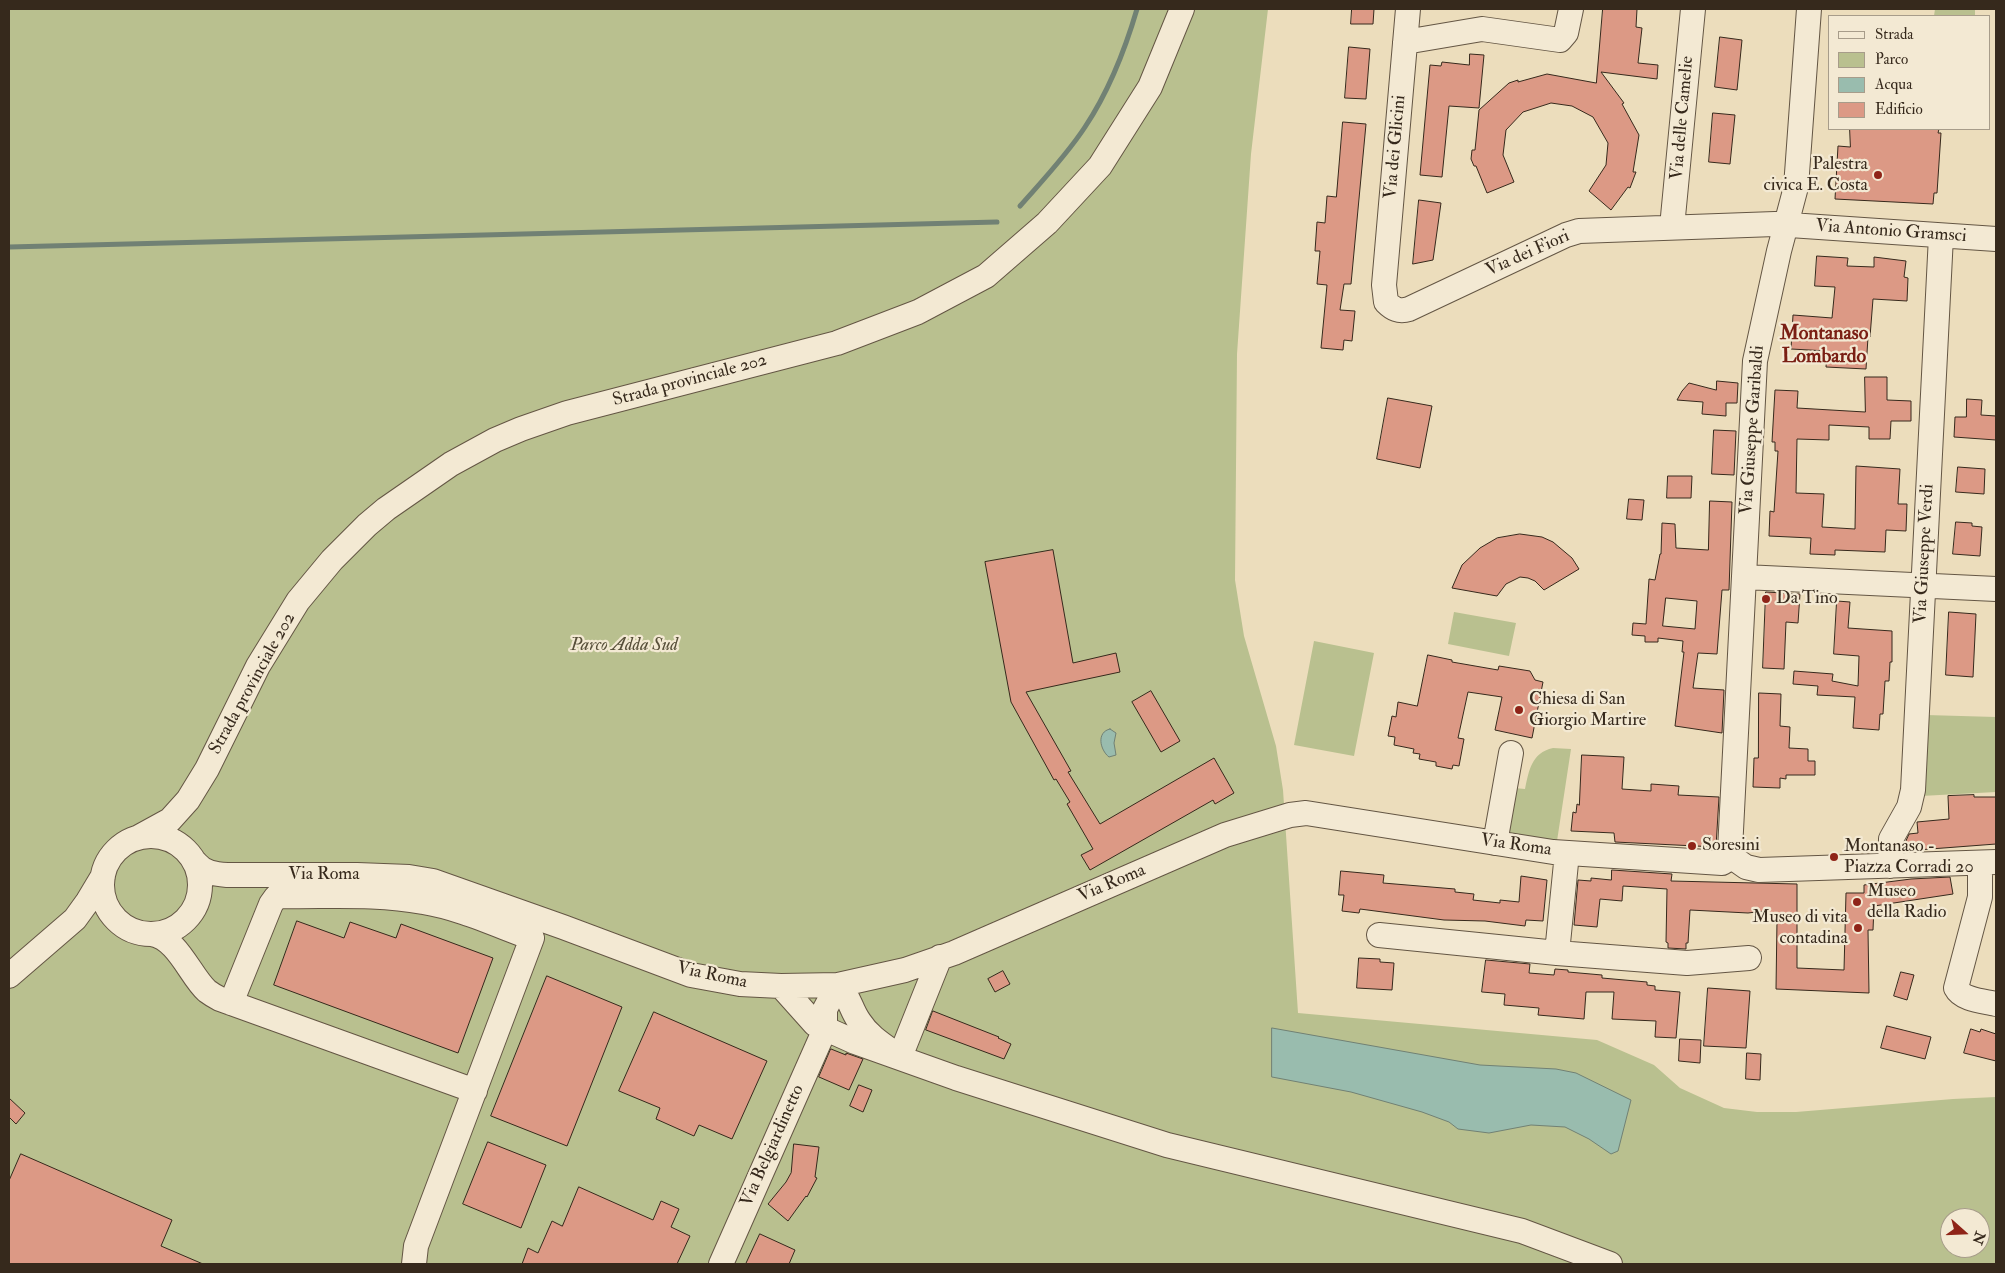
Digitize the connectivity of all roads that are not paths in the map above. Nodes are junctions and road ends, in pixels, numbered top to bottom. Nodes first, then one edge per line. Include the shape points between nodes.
1 (1182, 9) edge
2 (1408, 9) edge
3 (1571, 9) edge
4 (1693, 9) edge
5 (1809, 9) edge
6 (1405, 42) junction
7 (1786, 225) junction
8 (1672, 227) junction
9 (1941, 236) junction
10 (1996, 239) edge
11 (1384, 286) joint
12 (1744, 577) junction
13 (1923, 586) junction
14 (1996, 589) edge
15 (1511, 753) dead end
16 (207, 769) junction
17 (139, 837) junction
18 (1494, 843) junction
19 (1567, 853) junction
20 (1729, 856) junction
21 (194, 861) junction
22 (1988, 863) edge
23 (1890, 866) junction
24 (240, 874) junction
25 (103, 876) junction
26 (193, 910) junction
27 (124, 925) junction
28 (151, 934) junction
29 (58, 935) junction
30 (1379, 935) dead end
31 (1557, 953) junction
32 (940, 957) junction
33 (1749, 958) dead end
34 (188, 964) junction
35 (9, 976) edge
36 (782, 986) junction
37 (844, 994) junction
38 (231, 1003) junction
39 (1996, 1004) edge
40 (826, 1029) junction
41 (900, 1057) junction
42 (475, 1091) junction
43 (414, 1264) edge
44 (721, 1264) edge
45 (1610, 1264) edge

1 - 16 street, Strada provinciale 202 via 1150,87 1100,166 1047,223 986,276 918,312 837,343 567,413 521,429 451,464 386,509 332,560 298,601 258,666
2 - 6 street, Via dei Glicini
3 - 6 street via 1566,33 1560,40 1482,29
4 - 8 street, Via delle Camelie
5 - 7 street, Via Giuseppe Garibaldi via 1797,172
6 - 11 street, Via dei Glicini
7 - 8 street, Via dei Fiori
7 - 9 street, Via Antonio Gramsci
7 - 12 street, Via Giuseppe Garibaldi via 1755,361
8 - 11 street, Via dei Fiori via 1579,231 1566,235 1402,311 1386,302
9 - 10 street, Via Antonio Gramsci
9 - 13 street, Via Giuseppe Verdi
12 - 13 street
12 - 20 street, Via Giuseppe Garibaldi
13 - 14 street
13 - 23 street, Via Giuseppe Verdi via 1913,790 1909,807 1891,838
15 - 18 street
16 - 17 street, Strada provinciale 202 via 177,814 164,825
16 - 21 street, Strada provinciale 202 via 188,825 188,847
17 - 21 street via 156,836 172,840
17 - 25 street, Strada provinciale 202 via 115,851
18 - 19 street, Via Roma
18 - 32 street, Via Roma via 1319,814 1290,815 1225,835
19 - 20 street, Via Roma via 1716,864
19 - 31 street
20 - 23 street via 1751,870
21 - 24 street, Via Roma via 201,869 213,873
21 - 26 street, Strada provinciale 202 via 200,877 200,892
22 - 23 street
22 - 39 street via 1956,988 1965,997
24 - 26 street, Via Roma via 211,889
24 - 36 street, Via Roma via 357,874 433,881 691,975 740,984
25 - 27 street, Strada provinciale 202 via 106,904
25 - 29 street, Strada provinciale 202 via 81,911
26 - 28 street via 180,925 166,932
26 - 34 street, Strada provinciale 202 via 185,930
27 - 28 street, Strada provinciale 202 via 136,932
27 - 29 street, Strada provinciale 202 via 95,920
28 - 34 street via 164,940
29 - 35 street, Strada provinciale 202
30 - 31 street
31 - 33 street via 1687,963
32 - 37 street, Via Roma via 864,980
32 - 41 street
34 - 38 street via 206,990
36 - 37 street, Via Roma
36 - 40 street via 815,1024
37 - 40 street via 825,1009
37 - 41 street via 865,1031
38 - 42 street
38 - 42 street via 276,897 398,898 462,912 532,938
40 - 41 street
40 - 44 street, Via Belgiardinetto
41 - 45 street via 1167,1145 1522,1231
42 - 43 street via 416,1246

